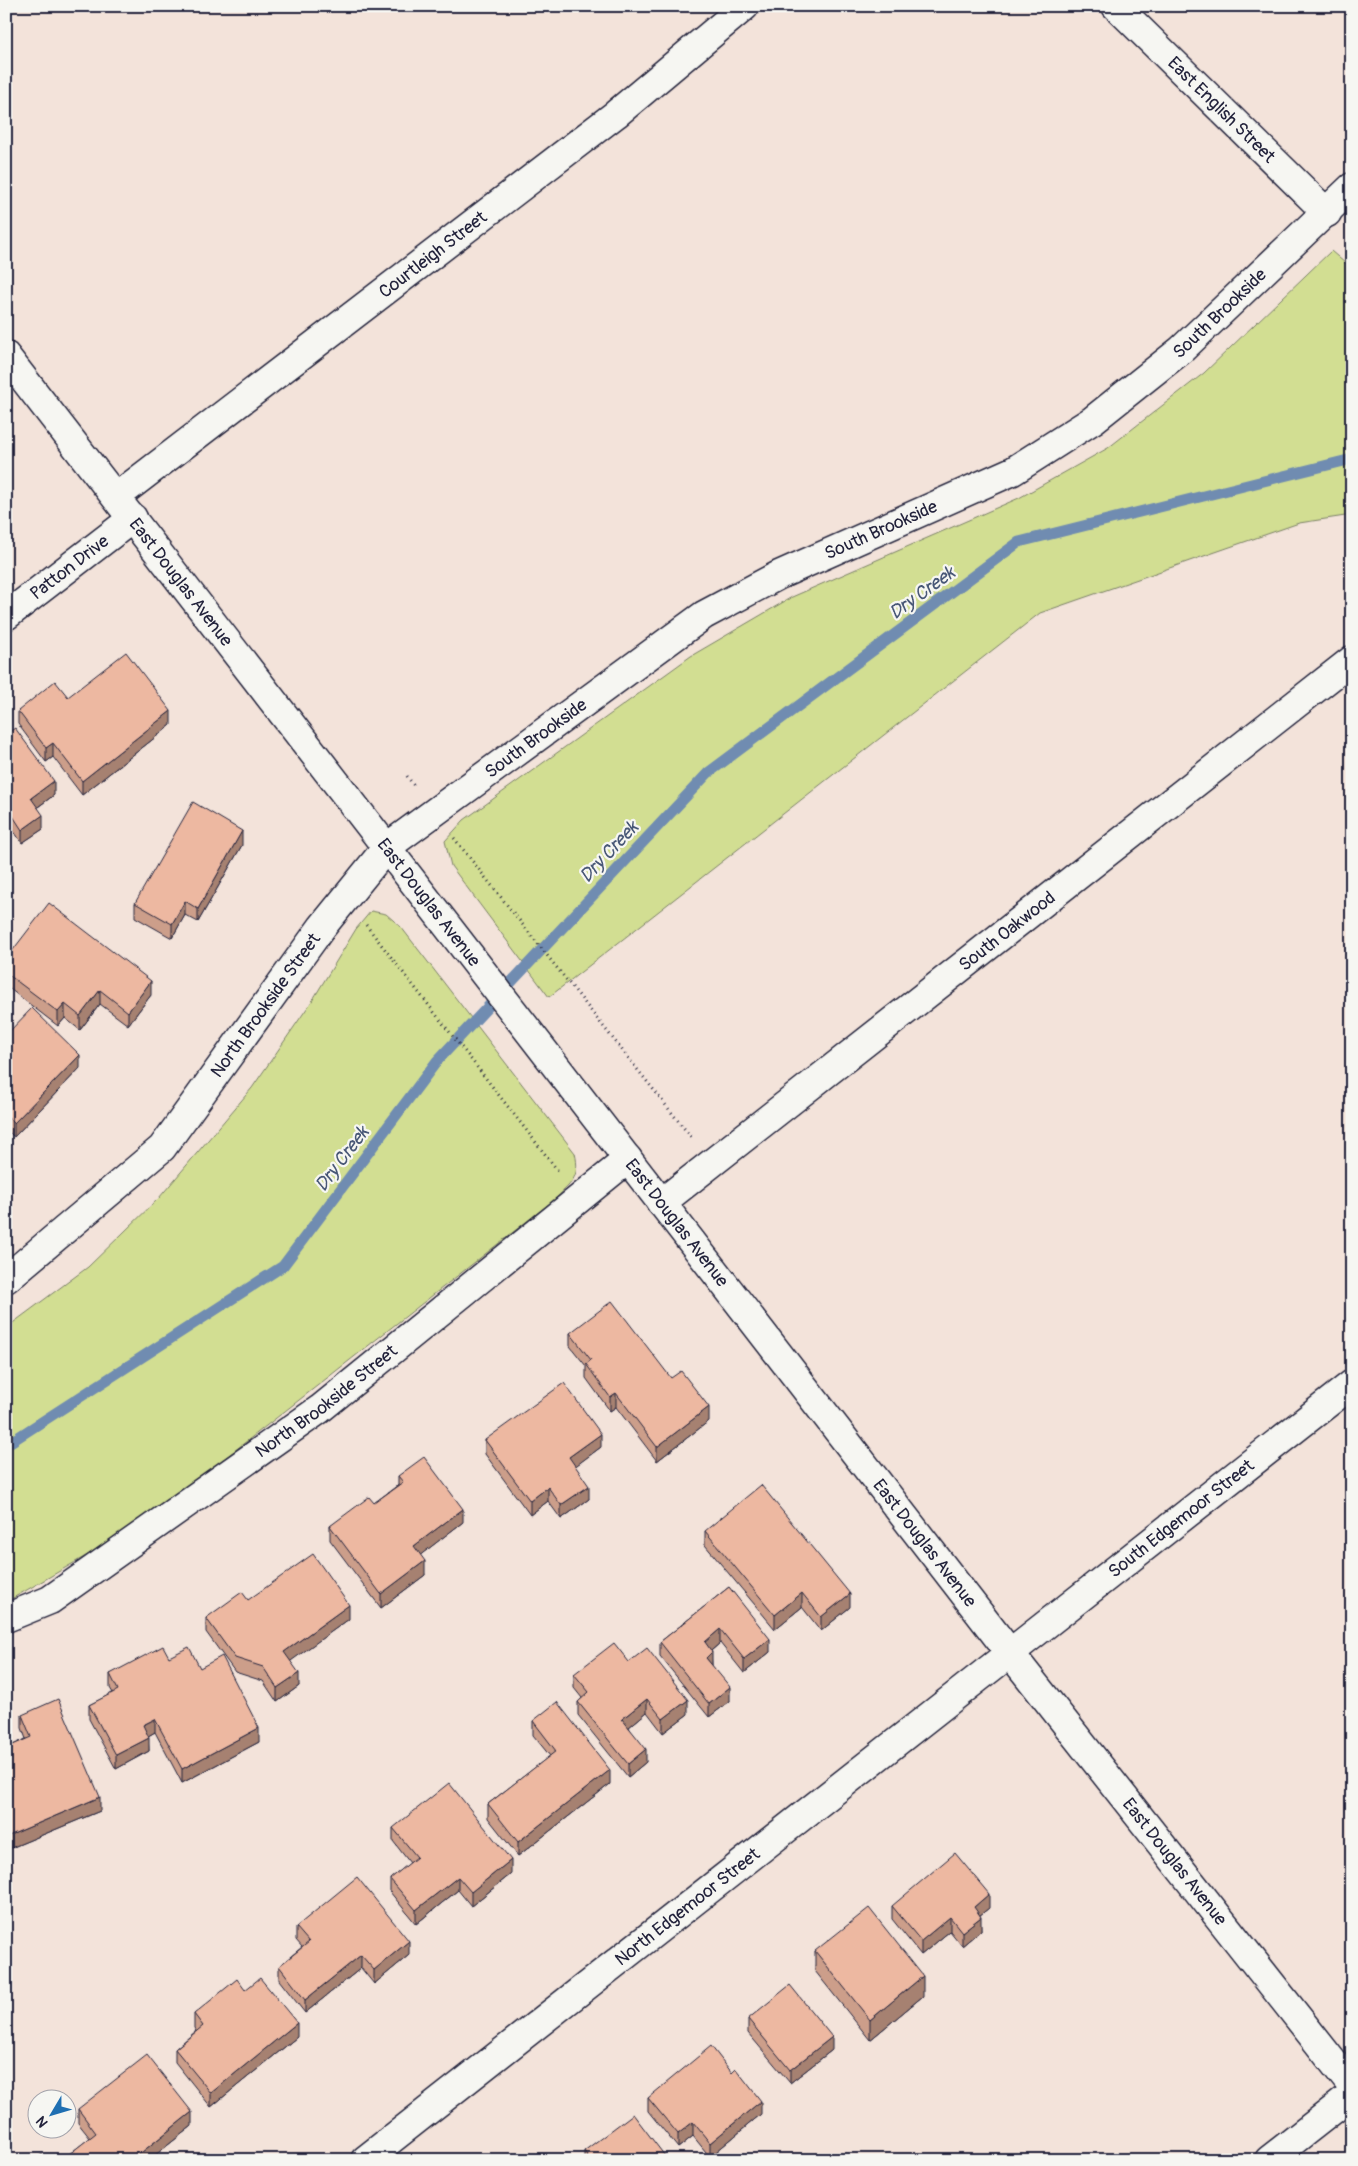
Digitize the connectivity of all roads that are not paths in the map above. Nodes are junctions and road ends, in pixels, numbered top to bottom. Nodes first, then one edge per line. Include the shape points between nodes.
1 (745, 6) edge
2 (1116, 6) edge
3 (1352, 187) edge
4 (1327, 213) junction
5 (6, 356) edge
6 (116, 497) junction
7 (133, 518) junction
8 (6, 616) edge
9 (1352, 660) edge
10 (387, 847) junction
11 (628, 1159) junction
12 (662, 1203) junction
13 (6, 1279) edge
14 (1352, 1384) edge
15 (6, 1618) edge
16 (1010, 1653) junction
17 (1352, 2086) edge
18 (1352, 2095) edge
19 (365, 2160) edge
20 (1268, 2160) edge

1 - 6 street, Courtleigh Street via 616,114
2 - 4 street, East English Street
3 - 4 street, South Brookside
4 - 10 street, South Brookside via 1181,350 1093,420 1013,471 779,575 704,615
5 - 6 street, East Douglas Avenue
6 - 7 street, East Douglas Avenue
7 - 8 street, Patton Drive
7 - 10 street, East Douglas Avenue
9 - 12 street, South Oakwood
10 - 11 street, East Douglas Avenue
10 - 13 street, North Brookside Street via 322,927 162,1148
11 - 12 street, East Douglas Avenue
11 - 15 street, North Brookside Street via 320,1409 50,1600
12 - 16 street, East Douglas Avenue
14 - 16 street, South Edgemoor Street
16 - 17 street, East Douglas Avenue
16 - 19 street, North Edgemoor Street
18 - 20 street

